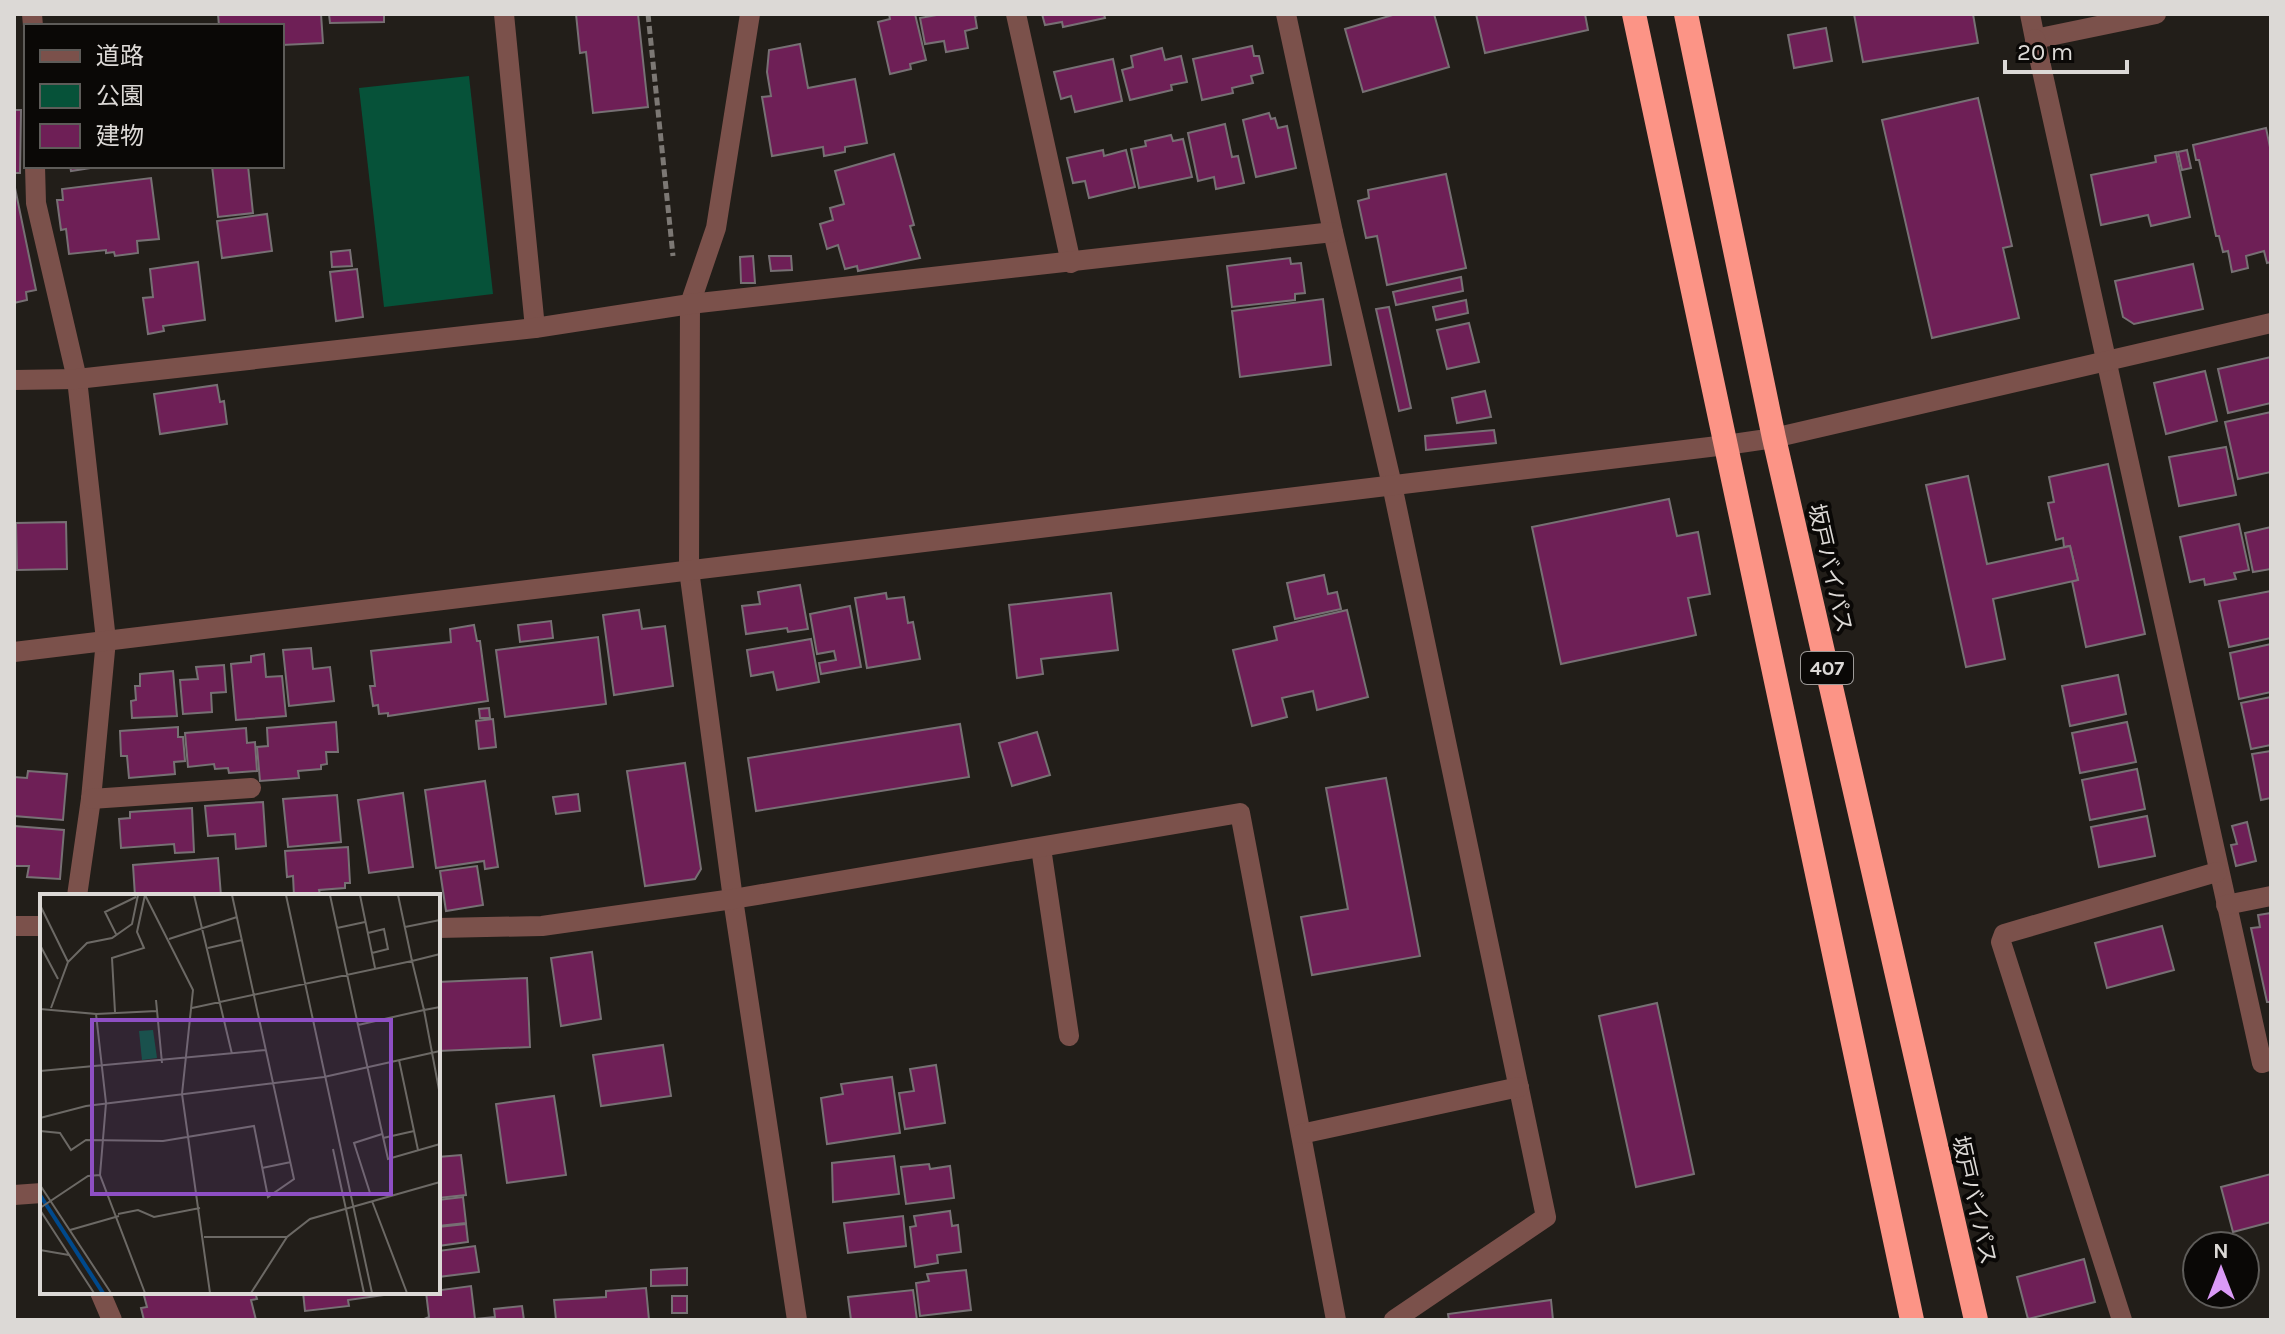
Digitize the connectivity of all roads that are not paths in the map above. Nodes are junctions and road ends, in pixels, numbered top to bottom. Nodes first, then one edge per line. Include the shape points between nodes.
1 (504, 14) edge
2 (750, 14) edge
3 (1016, 14) edge
4 (1286, 14) edge
5 (1634, 14) edge
6 (1686, 14) edge
7 (2030, 14) edge
8 (2156, 14) edge
9 (2111, 19) edge
10 (2035, 39) junction
11 (35, 168) edge
12 (1333, 232) junction
13 (1071, 263) junction
14 (684, 306) junction
15 (2271, 323) edge
16 (535, 328) junction
17 (2106, 362) junction
18 (77, 379) junction
19 (14, 380) edge
20 (1774, 438) junction
21 (1726, 445) junction
22 (1392, 485) junction
23 (689, 570) junction
24 (106, 640) junction
25 (14, 652) edge
26 (251, 788) dead end
27 (91, 799) junction
28 (1041, 848) junction
29 (2217, 872) junction
30 (77, 894) edge
31 (2271, 896) edge
32 (733, 899) junction
33 (2226, 905) junction
34 (14, 926) edge
35 (40, 926) edge
36 (440, 928) edge
37 (1069, 1036) dead end
38 (2271, 1060) edge
39 (1519, 1087) junction
40 (1301, 1134) junction
41 (40, 1193) edge
42 (14, 1195) edge
43 (101, 1294) edge
44 (112, 1320) edge
45 (797, 1320) edge
46 (1336, 1320) edge
47 (1394, 1320) edge
48 (1912, 1320) edge
49 (1976, 1320) edge
50 (2122, 1320) edge

1 - 16 street
2 - 14 street via 716,228
3 - 13 street
4 - 12 street
5 - 21 highway, 407
6 - 20 highway, 坂戸バイパス / 407
7 - 10 street
8 - 9 street
9 - 10 street
10 - 17 street
11 - 18 street via 36,203
12 - 13 street
12 - 22 street
13 - 14 street
14 - 16 street
14 - 23 street
15 - 17 street
16 - 18 street
17 - 20 street
17 - 29 street
18 - 19 street
18 - 24 street
20 - 21 street
20 - 49 highway, 坂戸バイパス / 407
21 - 22 street
21 - 48 highway, 407
22 - 23 street
22 - 39 street
23 - 24 street
23 - 32 street
24 - 25 street
24 - 27 street
26 - 27 street
27 - 30 street
28 - 32 street
28 - 37 street
28 - 40 street via 1240,813
29 - 33 street
29 - 50 street via 2004,934 2001,942
31 - 33 street
32 - 36 street via 542,926
32 - 45 street
33 - 38 street via 2262,1063
34 - 35 street
39 - 40 street
39 - 47 street via 1546,1217
40 - 46 street
41 - 42 street
43 - 44 street

